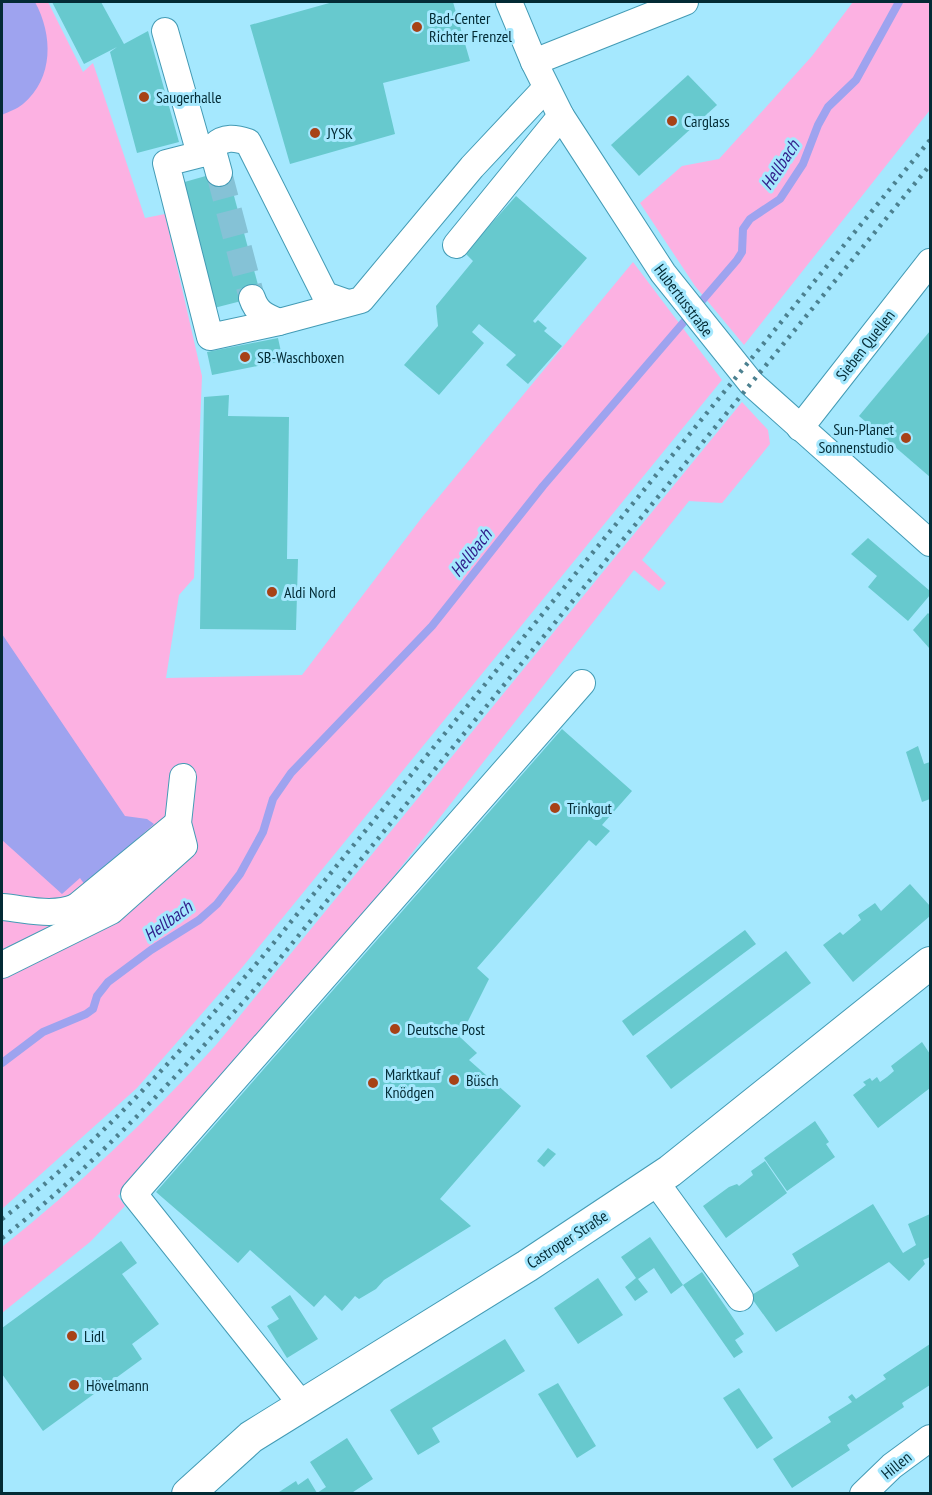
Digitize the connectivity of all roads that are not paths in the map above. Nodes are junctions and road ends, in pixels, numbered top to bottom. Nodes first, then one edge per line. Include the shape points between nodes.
1 (509, 2) edge
2 (685, 2) edge
3 (165, 31) dead end
4 (534, 62) junction
5 (546, 88) junction
6 (561, 116) junction
7 (211, 159) junction
8 (456, 245) dead end
9 (930, 262) edge
10 (252, 298) tunnel mouth
11 (345, 302) junction
12 (279, 322) junction
13 (800, 428) junction
14 (930, 543) edge
15 (582, 683) dead end
16 (183, 777) dead end
17 (2, 907) edge
18 (79, 915) junction
19 (930, 963) edge
20 (2, 965) edge
21 (655, 1181) junction
22 (740, 1298) dead end
23 (302, 1405) junction
24 (930, 1438) edge
25 (188, 1494) edge
26 (863, 1494) edge

1 - 4 street, Hubertusstraße
2 - 4 street
3 - 7 street
4 - 5 street, Hubertusstraße
5 - 6 street, Hubertusstraße
5 - 11 street via 472,167 361,300
6 - 8 street
6 - 13 street, Hubertusstraße via 663,273 718,345 751,383
7 - 11 street via 214,146 224,140 248,142 325,295
7 - 12 street via 166,163 210,337
9 - 13 street, Sieben Quellen
10 - 12 street via 255,308
11 - 12 street
13 - 14 street, Hubertusstraße
15 - 23 street via 134,1194
16 - 18 street via 178,823
17 - 18 street
18 - 20 street
19 - 21 main road, Castroper Straße
21 - 22 street
21 - 23 main road, Castroper Straße via 527,1266
23 - 25 main road, Castroper Straße via 250,1437
24 - 26 street, Hillen

